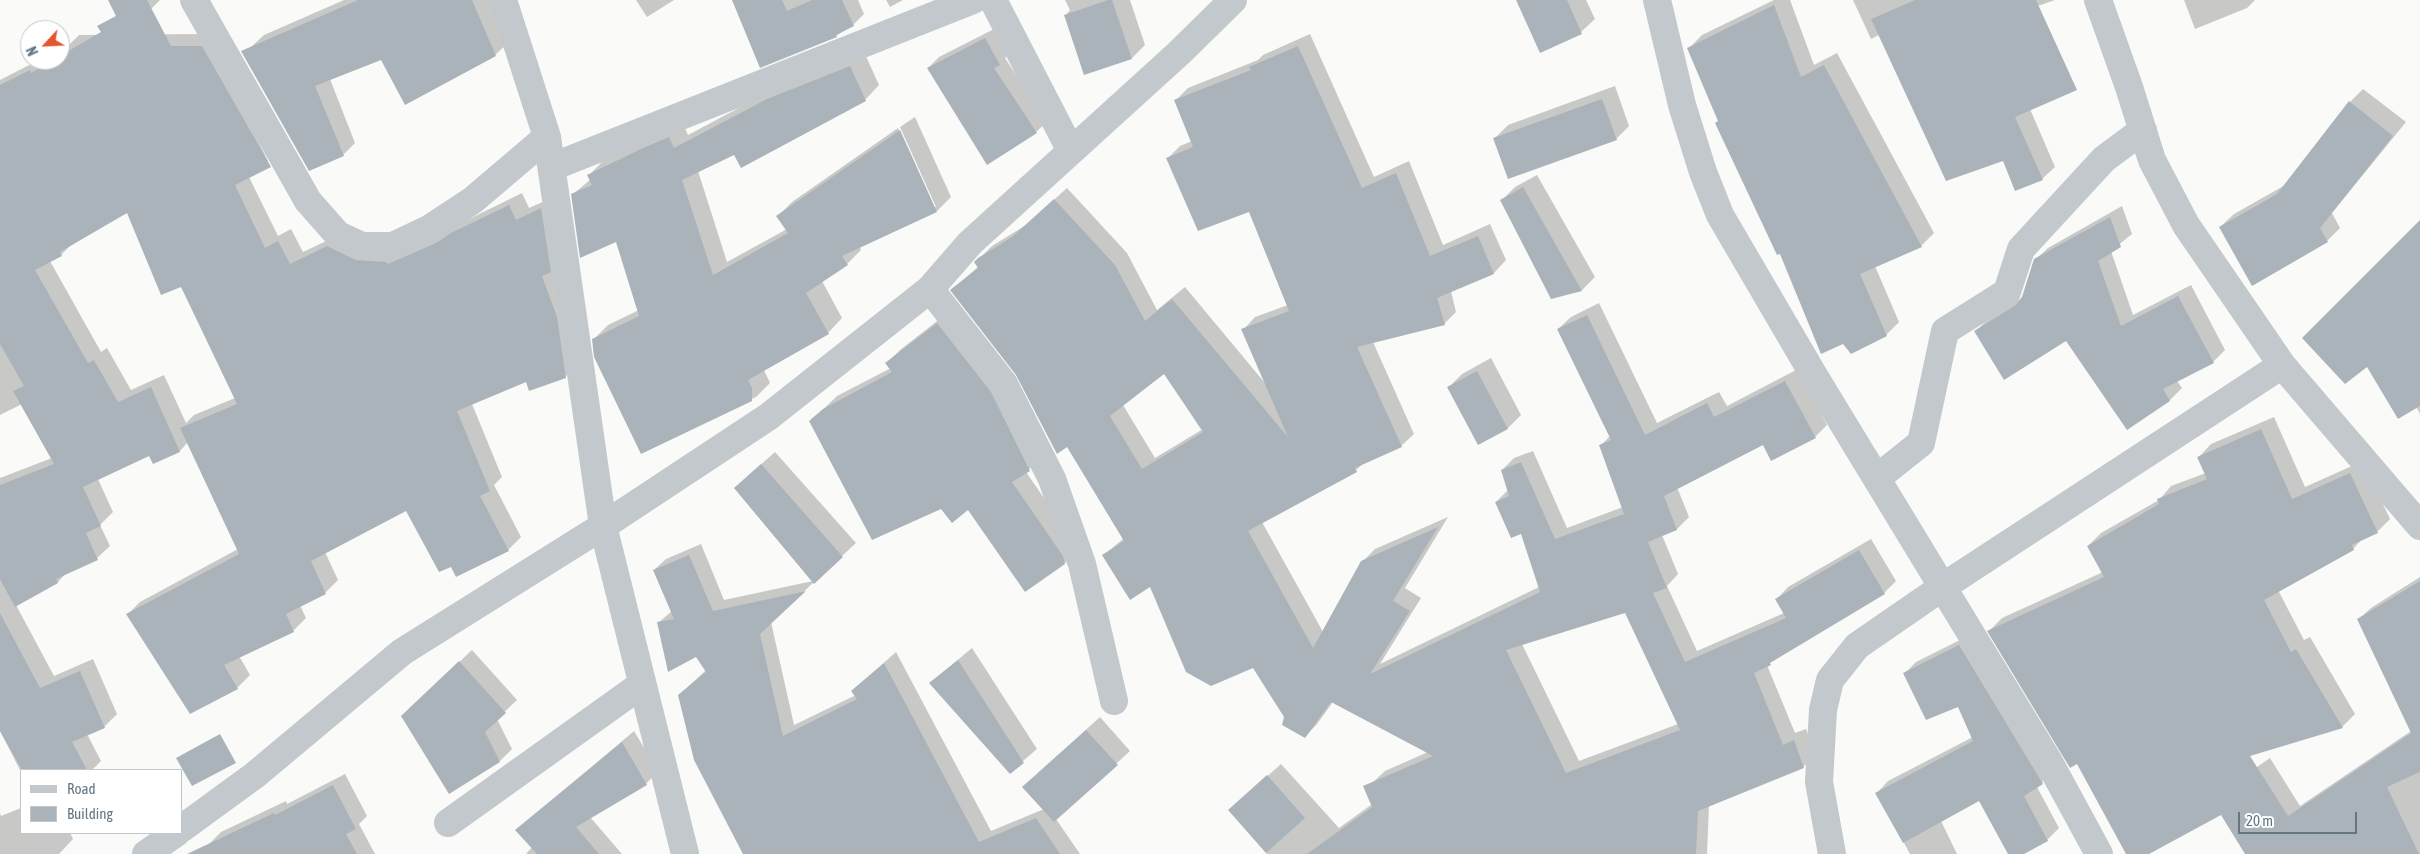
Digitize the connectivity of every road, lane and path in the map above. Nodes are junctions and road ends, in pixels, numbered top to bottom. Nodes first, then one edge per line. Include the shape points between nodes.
1 (194, 0) edge
2 (503, 0) edge
3 (973, 0) edge
4 (993, 0) edge
5 (1657, 0) edge
6 (2098, 0) edge
7 (1221, 4) edge
8 (2143, 130) junction
9 (547, 137) junction
10 (1071, 150) junction
11 (552, 168) junction
12 (930, 289) junction
13 (2282, 365) junction
14 (1877, 478) junction
15 (603, 526) junction
16 (2420, 526) edge
17 (1944, 586) junction
18 (641, 685) junction
19 (1114, 701) dead end
20 (448, 823) dead end
21 (182, 828) edge
22 (175, 834) edge
23 (146, 854) edge
24 (685, 854) edge
25 (1832, 854) edge
26 (2099, 854) edge

1 - 9 street via 308,201 338,235 362,246 393,246 429,229 473,200
2 - 9 street
3 - 11 street
4 - 10 street
5 - 14 street via 1682,104 1702,172 1720,215
6 - 8 street
7 - 10 street via 1179,52
8 - 13 street via 2152,160 2186,225
8 - 14 street via 2104,159 2021,249 2006,292 1945,331 1921,442
9 - 11 street
10 - 12 street via 970,243
11 - 15 street
12 - 15 street via 768,417
12 - 19 street via 1004,384 1052,479 1082,564
13 - 16 street
13 - 17 street
14 - 17 street
15 - 18 street
15 - 21 street via 402,652 255,775
17 - 25 street via 1857,646 1830,680 1823,710 1820,782
17 - 26 street via 2050,762
18 - 20 street
18 - 24 street
22 - 23 street

